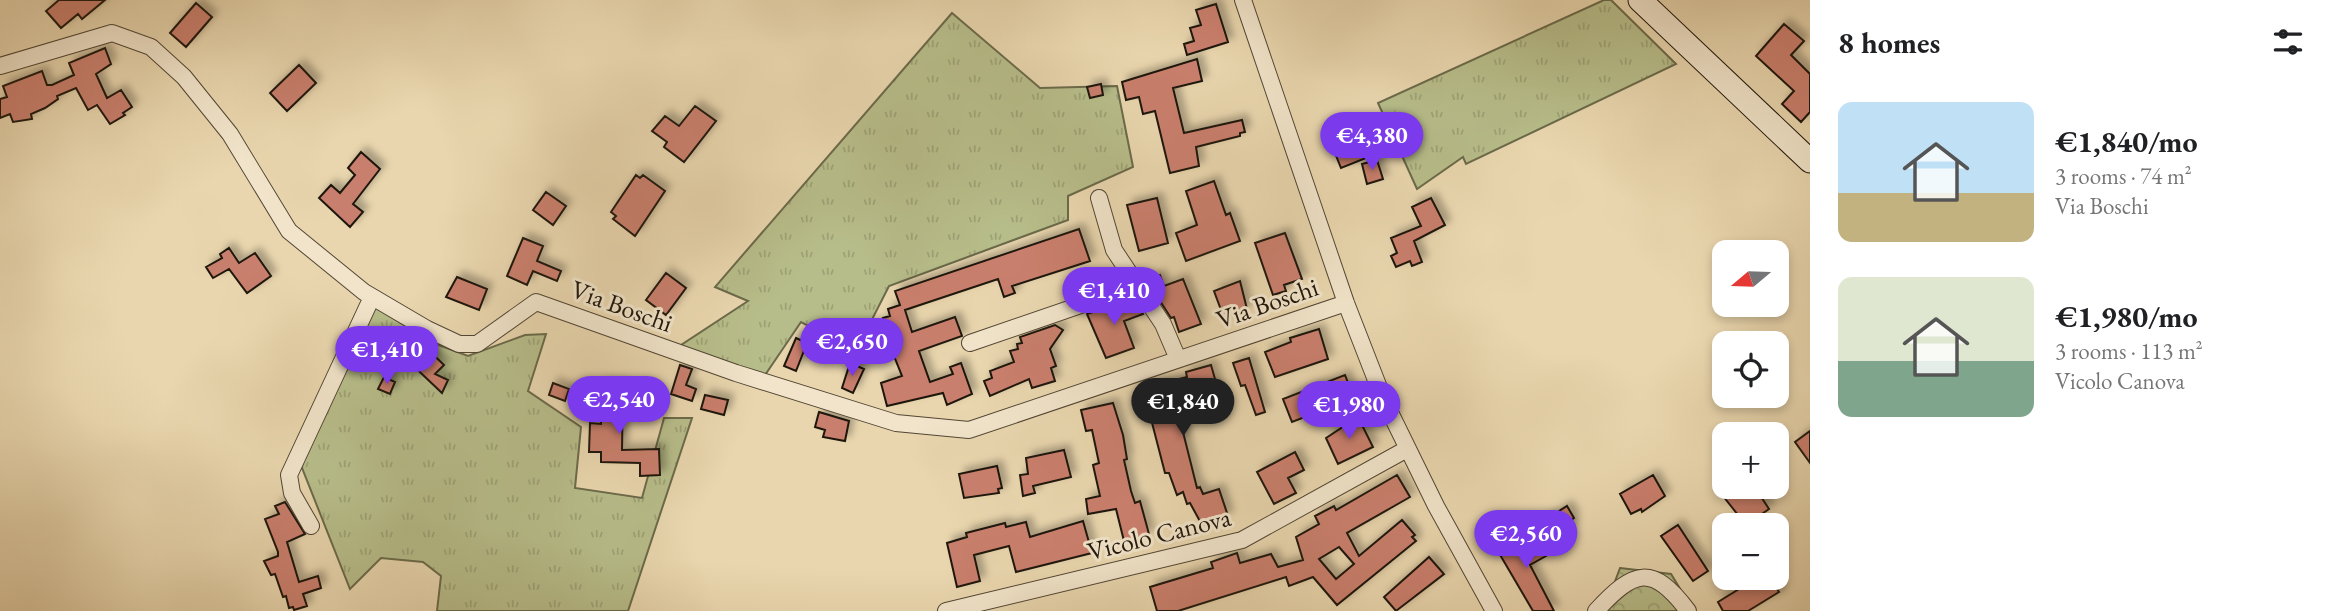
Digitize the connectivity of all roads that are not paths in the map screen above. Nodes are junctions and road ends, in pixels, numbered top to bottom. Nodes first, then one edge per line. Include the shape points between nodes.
1 (1243, 0) edge
2 (1640, 0) edge
3 (0, 66) edge
4 (1810, 160) edge
5 (1099, 198) dead end
6 (1136, 286) junction
7 (372, 297) junction
8 (1346, 303) junction
9 (970, 344) dead end
10 (1178, 359) junction
11 (1407, 449) junction
12 (311, 526) dead end
13 (946, 611) edge
14 (1494, 611) edge
15 (1596, 611) edge
16 (1688, 611) edge

1 - 8 street
2 - 4 street
3 - 7 street, Via Boschi via 112,33 151,47 184,77 230,134 289,231
5 - 6 street via 1114,250
6 - 9 street
6 - 10 street via 1163,324
7 - 10 street, Via Boschi via 459,344 477,344 536,302 736,373 896,423 969,430
7 - 12 street via 289,475 292,493
8 - 10 street, Via Boschi
8 - 11 street
11 - 13 street, Vicolo Canova via 1242,540
11 - 14 street
15 - 16 street via 1626,582 1649,577 1670,586

